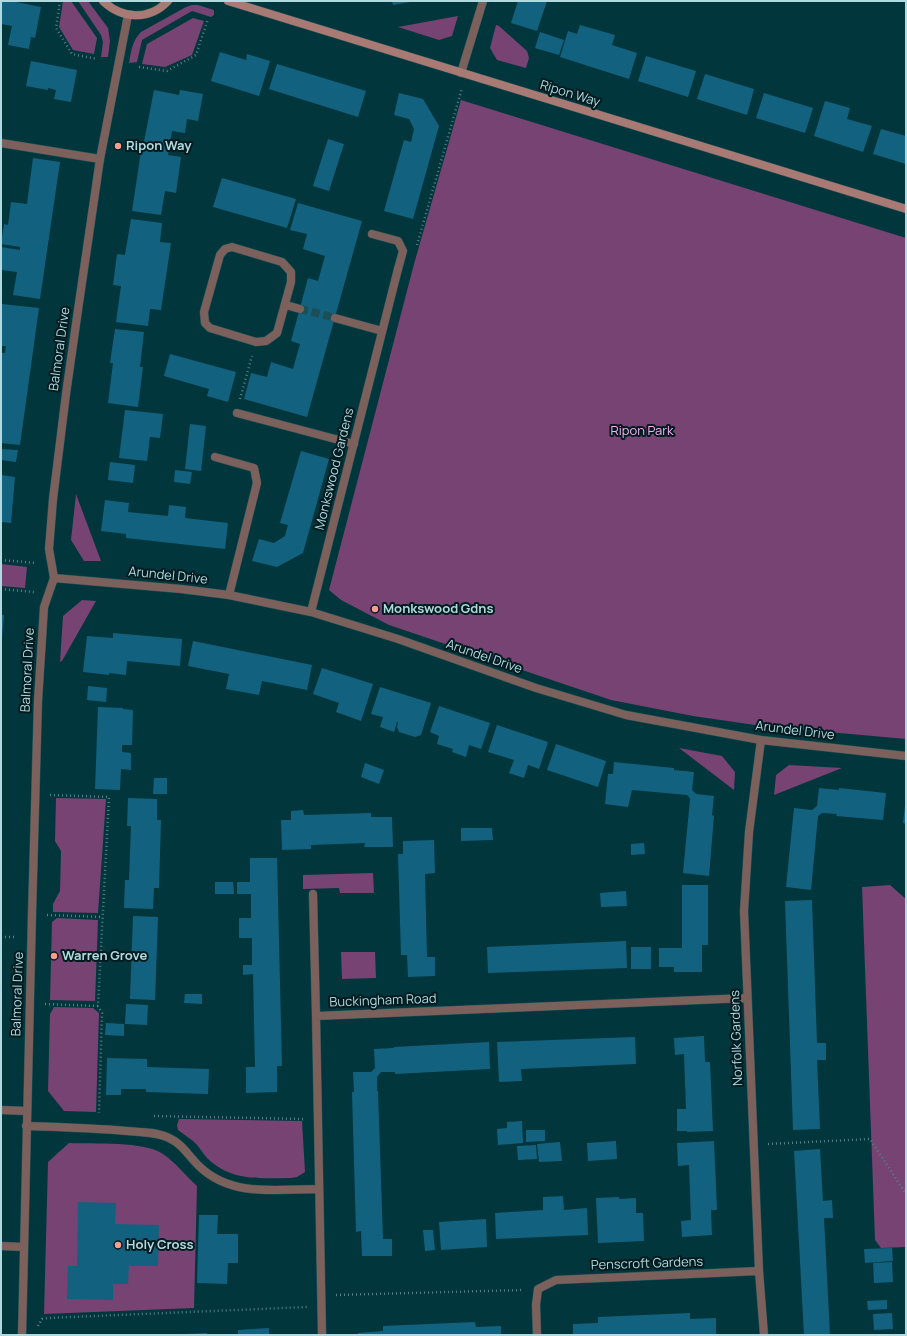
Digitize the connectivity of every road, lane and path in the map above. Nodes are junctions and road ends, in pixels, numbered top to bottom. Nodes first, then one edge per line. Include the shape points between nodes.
1 (60, 1) edge
2 (103, 1) edge
3 (168, 1) edge
4 (228, 1) edge
5 (482, 1) edge
6 (128, 15) junction
7 (208, 19) dead end
8 (97, 59) dead end
9 (138, 67) dead end
10 (464, 74) junction
11 (1, 143) edge
12 (100, 159) junction
13 (906, 209) edge
14 (372, 234) dead end
15 (417, 246) dead end
16 (286, 305) junction
17 (300, 309) tunnel mouth
18 (335, 318) tunnel mouth
19 (382, 331) junction
20 (256, 342) junction
21 (237, 413) joint
22 (354, 444) junction
23 (215, 457) dead end
24 (1, 560) edge
25 (52, 564) junction
26 (54, 578) junction
27 (1, 589) edge
28 (49, 593) junction
29 (229, 595) junction
30 (311, 612) junction
31 (762, 740) junction
32 (906, 756) edge
33 (36, 794) junction
34 (313, 894) dead end
35 (32, 914) junction
36 (103, 917) junction
37 (747, 998) junction
38 (30, 1003) junction
39 (98, 1006) junction
40 (316, 1016) junction
41 (1, 1110) edge
42 (27, 1111) junction
43 (99, 1116) dead end
44 (150, 1116) dead end
45 (318, 1119) junction
46 (26, 1126) junction
47 (753, 1144) junction
48 (319, 1189) junction
49 (906, 1194) edge
50 (1, 1246) edge
51 (24, 1247) junction
52 (759, 1271) junction
53 (538, 1289) junction
54 (322, 1296) junction
55 (322, 1307) junction
56 (38, 1326) dead end
57 (22, 1335) edge
58 (322, 1335) edge
59 (537, 1335) edge
60 (764, 1335) edge

1 - 8 path via 56,28 72,54
2 - 6 street
3 - 6 street via 152,12
4 - 10 street, Ripon Way
5 - 10 street
6 - 12 street, Balmoral Drive
7 - 9 path via 196,55 167,71
10 - 13 street, Ripon Way
10 - 15 path
11 - 12 street
12 - 25 street, Balmoral Drive via 60,446 49,549
14 - 19 street, Monkswood Gardens via 398,241 403,251
16 - 17 street
16 - 20 street via 277,333 266,341
16 - 20 street via 291,272 282,262 232,247 225,249 220,255 204,312 205,322 210,328
18 - 19 street
19 - 22 street, Monkswood Gardens
20 - 21 path
21 - 22 street
22 - 30 street, Monkswood Gardens
23 - 29 street via 254,468 257,483
24 - 25 path
25 - 26 street, Balmoral Drive
26 - 28 street, Balmoral Drive
26 - 29 street, Arundel Drive
27 - 28 path
28 - 33 street, Balmoral Drive via 44,607
29 - 30 street, Arundel Drive
30 - 31 street, Arundel Drive via 398,639 536,688 626,715
31 - 32 street, Arundel Drive
31 - 37 street, Norfolk Gardens via 749,832 744,911
33 - 35 street, Balmoral Drive
33 - 36 path via 109,796
34 - 40 street
35 - 36 path
35 - 38 street, Balmoral Drive
36 - 39 path
37 - 40 street, Buckingham Road
37 - 47 street, Norfolk Gardens
38 - 39 path
38 - 42 street, Balmoral Drive
39 - 43 path via 102,1013
40 - 45 street, Buckingham Road
41 - 42 street
42 - 46 street, Balmoral Drive
44 - 45 path
45 - 48 street, Buckingham Road
46 - 48 street via 153,1133 169,1138 183,1147 199,1167 221,1182 244,1189
46 - 51 street, Balmoral Drive
47 - 49 path via 870,1139
47 - 52 street, Norfolk Gardens
48 - 54 street, Buckingham Road
50 - 51 street
51 - 57 street, Balmoral Drive
52 - 53 street, Penscroft Gardens via 556,1280
52 - 60 street, Norfolk Gardens
53 - 54 path
53 - 59 street
54 - 55 street, Buckingham Road
55 - 56 path via 48,1318 42,1319
55 - 58 street, Buckingham Road

